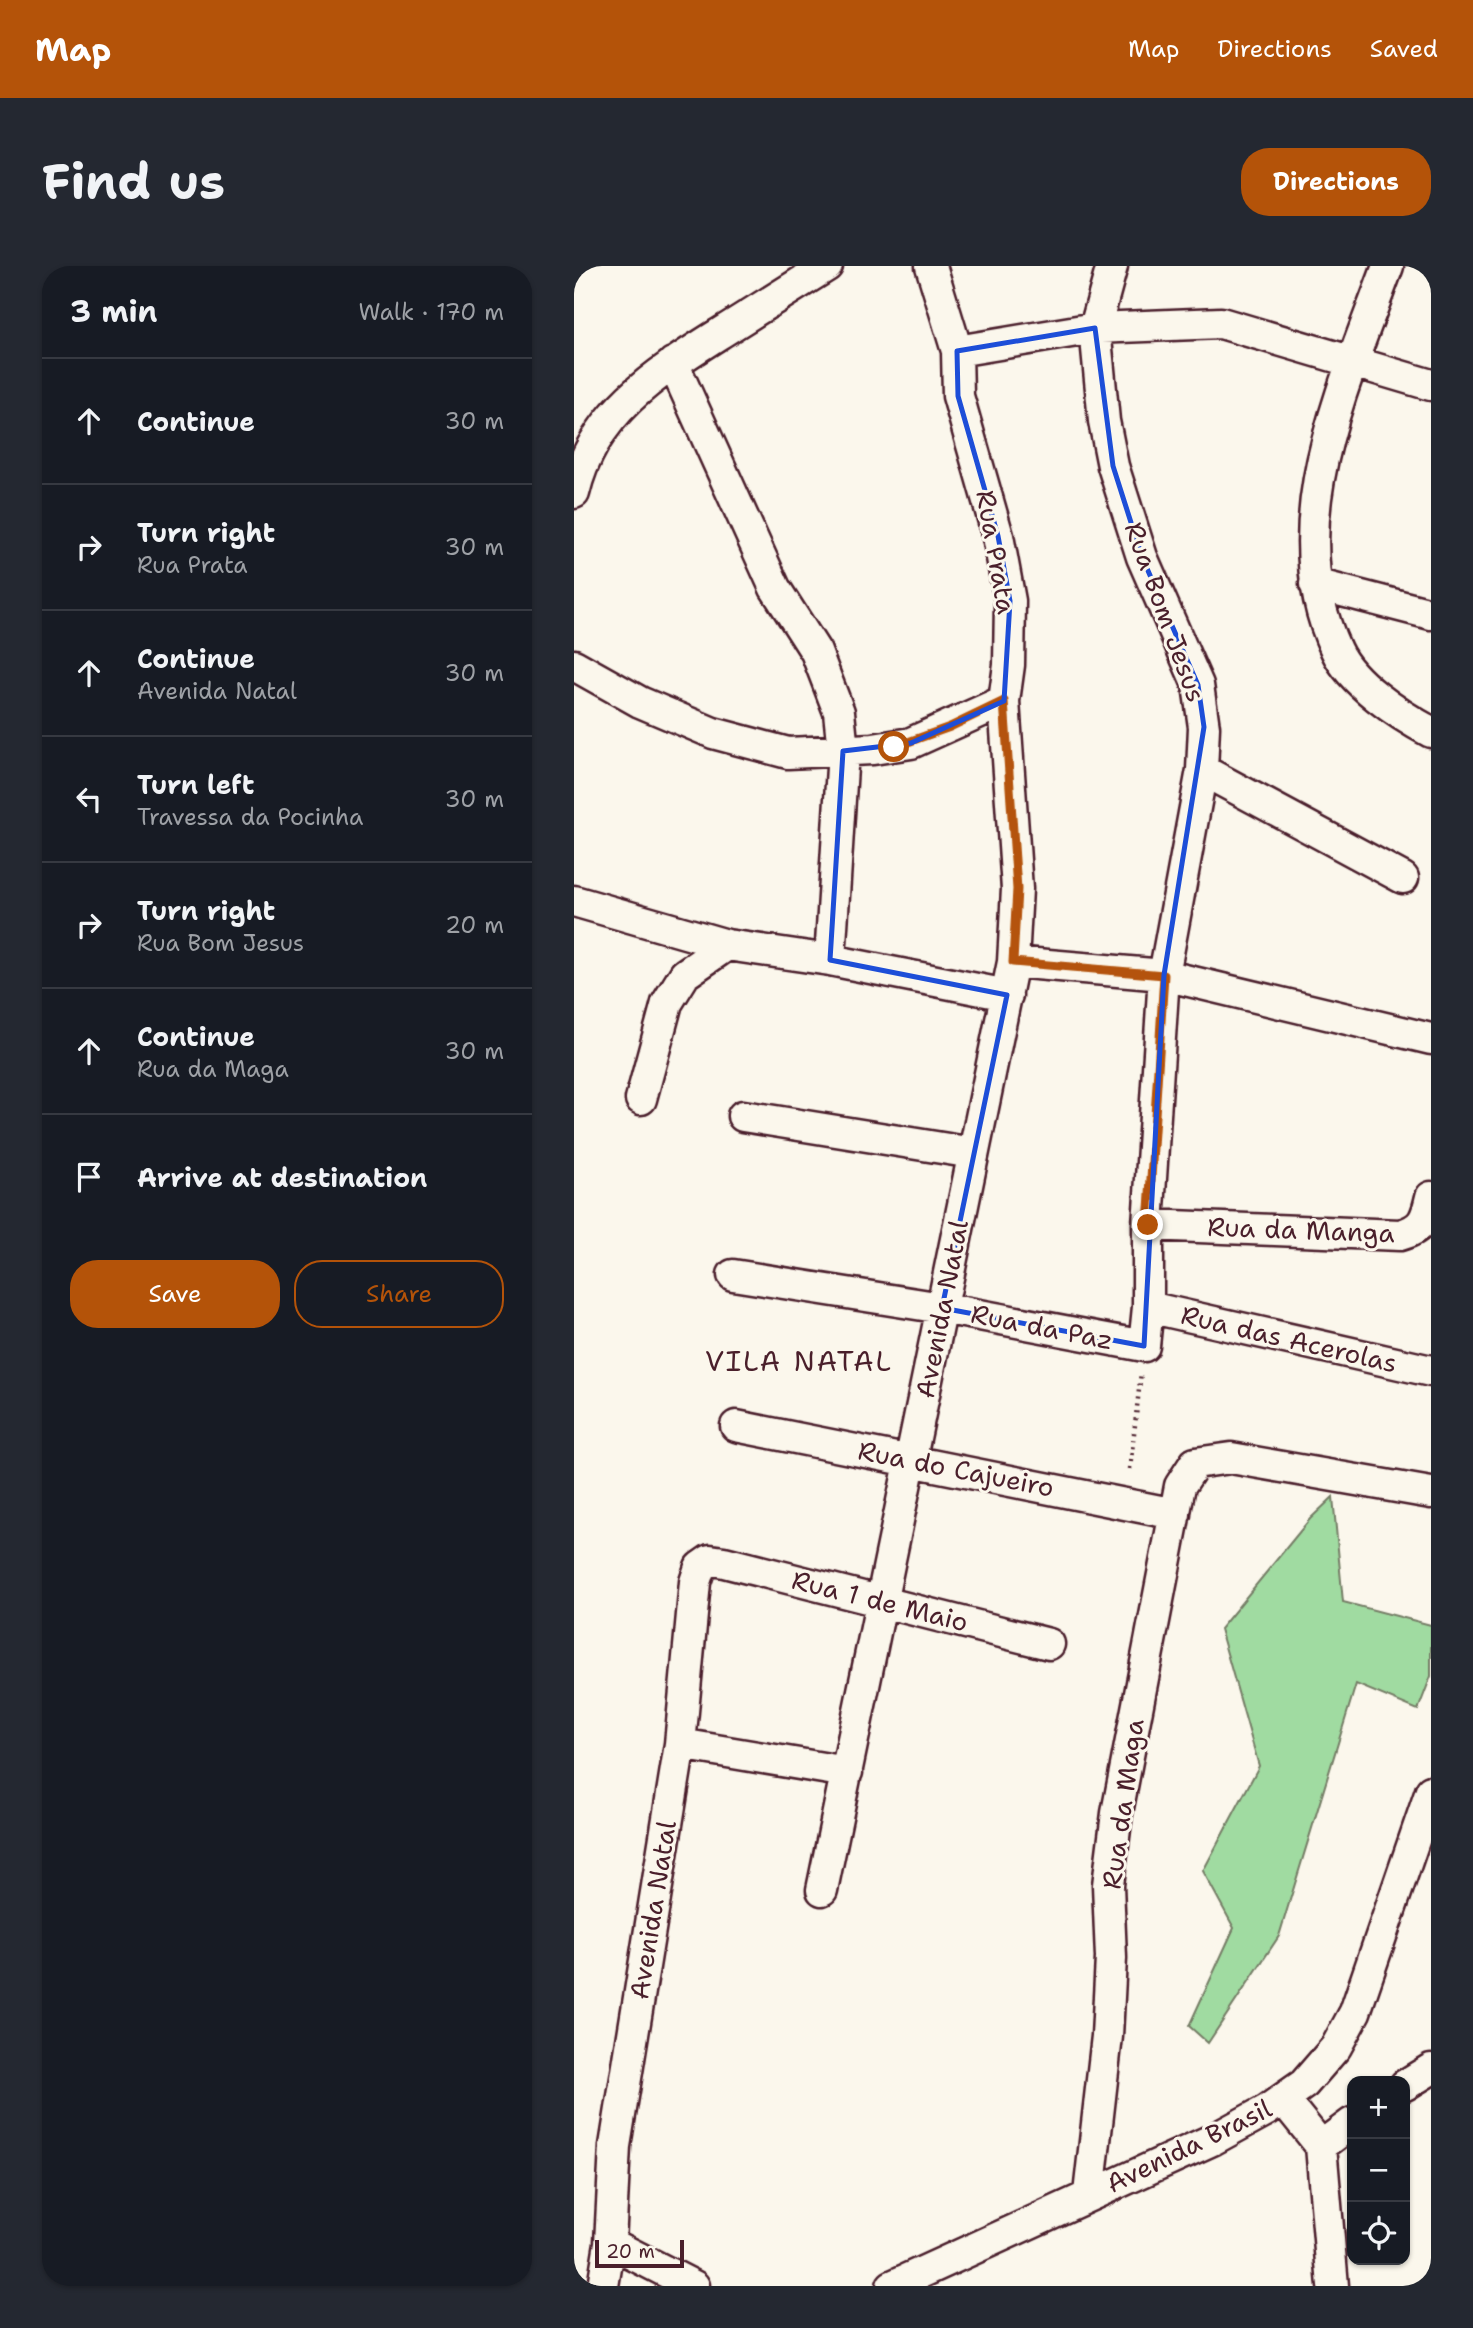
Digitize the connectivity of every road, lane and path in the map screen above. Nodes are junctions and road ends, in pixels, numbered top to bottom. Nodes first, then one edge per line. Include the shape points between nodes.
1 (827, 266) edge
2 (931, 266) edge
3 (1112, 266) edge
4 (1388, 266) edge
5 (1095, 328) junction
6 (957, 351) junction
7 (1354, 360) junction
8 (673, 363) junction
9 (1431, 385) edge
10 (574, 493) edge
11 (1315, 584) junction
12 (1431, 614) edge
13 (574, 665) edge
14 (1004, 701) junction
15 (1431, 732) edge
16 (843, 751) junction
17 (1202, 770) junction
18 (1014, 844) joint
19 (1404, 878) dead end
20 (574, 901) edge
21 (727, 945) junction
22 (830, 960) junction
23 (1013, 962) junction
24 (1164, 975) junction
25 (1007, 995) junction
26 (1431, 1039) edge
27 (642, 1100) dead end
28 (743, 1116) dead end
29 (973, 1153) junction
30 (1431, 1197) edge
31 (1148, 1225) junction
32 (733, 1275) dead end
33 (1148, 1307) junction
34 (942, 1308) junction
35 (1144, 1346) junction
36 (1431, 1371) edge
37 (736, 1426) dead end
38 (911, 1459) junction
39 (1130, 1469) dead end
40 (1431, 1493) edge
41 (1175, 1514) junction
42 (710, 1560) joint
43 (883, 1601) junction
44 (1049, 1644) dead end
45 (680, 1744) junction
46 (847, 1772) junction
47 (1431, 1791) edge
48 (822, 1890) dead end
49 (1431, 2068) edge
50 (1410, 2082) edge
51 (1283, 2100) junction
52 (1347, 2127) edge
53 (1321, 2146) junction
54 (1089, 2194) junction
55 (610, 2243) junction
56 (603, 2286) edge
57 (694, 2286) edge
58 (892, 2286) edge
59 (1333, 2286) edge

1 - 8 street
2 - 6 street, Rua Prata
3 - 5 street, Rua Bom Jesus
4 - 7 street
5 - 6 street
5 - 7 street via 1222,323
5 - 17 street, Rua Bom Jesus via 1113,466 1142,557 1198,685 1204,727
6 - 14 street, Rua Prata via 958,396 998,536 1010,601
7 - 9 street
7 - 11 street via 1327,436 1313,518
8 - 10 street via 648,379 607,422
8 - 16 street via 775,587 816,652 839,712
11 - 12 street
11 - 15 street via 1336,651 1368,689
13 - 16 street via 640,702 713,733 788,753
14 - 16 street via 911,743
14 - 18 street, Rua Prata
16 - 22 street
17 - 19 street
17 - 24 street, Rua Bom Jesus
18 - 23 street, Avenida Natal
20 - 21 street
21 - 22 street
21 - 27 street via 685,974 667,1003
22 - 25 street
23 - 24 street
23 - 25 street, Avenida Natal
24 - 26 street
24 - 31 street, Rua Bom Jesus
25 - 29 street, Avenida Natal
28 - 29 street
29 - 34 street, Avenida Natal
30 - 31 street, Rua da Manga via 1425,1223 1400,1235
31 - 33 street
32 - 34 street, Rua da Paz
33 - 35 street
33 - 36 street, Rua das Acerolas
34 - 35 street, Rua da Paz
34 - 38 street, Avenida Natal
35 - 39 path
37 - 38 street, Rua do Cajueiro
38 - 41 street, Rua do Cajueiro
38 - 43 street, Avenida Natal
40 - 41 street, Rua da Maga via 1231,1458 1195,1463 1180,1486
41 - 54 street, Rua da Maga via 1117,1813 1108,1885 1107,2036
42 - 43 street, Rua 1 de Maio
42 - 45 street, Avenida Natal via 700,1567 695,1582
43 - 44 street, Rua 1 de Maio
43 - 46 street, Avenida Natal
45 - 46 street
45 - 55 street, Avenida Natal via 615,2146
46 - 48 street, Avenida Natal
47 - 51 street, Avenida Brasil via 1347,2029 1304,2084
49 - 50 street
51 - 53 street
51 - 54 street, Avenida Brasil via 1214,2139
52 - 53 street
53 - 59 street
54 - 58 street, Avenida Brasil
55 - 56 street, Avenida Natal
55 - 57 street

